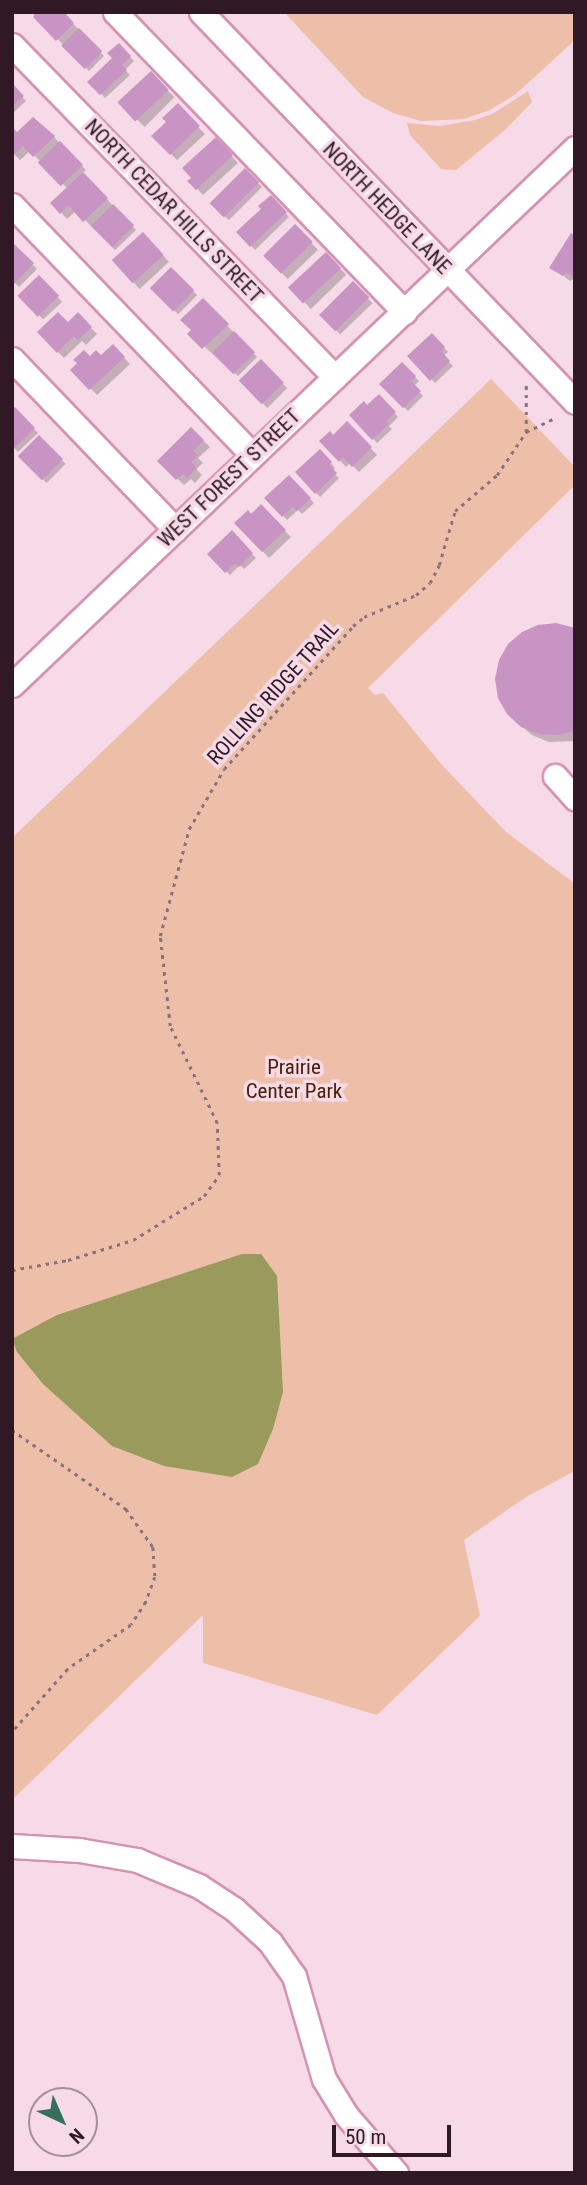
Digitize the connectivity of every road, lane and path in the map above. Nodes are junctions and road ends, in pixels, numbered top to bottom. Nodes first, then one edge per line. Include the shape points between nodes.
1 (115, 12) edge
2 (201, 12) edge
3 (12, 45) edge
4 (575, 148) edge
5 (12, 205) edge
6 (448, 272) junction
7 (405, 312) junction
8 (12, 359) edge
9 (335, 377) junction
10 (526, 383) dead end
11 (575, 402) edge
12 (557, 417) dead end
13 (526, 432) junction
14 (253, 455) junction
15 (175, 529) junction
16 (12, 685) edge
17 (555, 776) dead end
18 (575, 798) edge
19 (12, 1270) edge
20 (12, 1430) edge
21 (12, 1732) edge
22 (12, 1846) edge
23 (396, 2173) edge

1 - 7 street
2 - 6 street, NORTH HEDGE LANE
3 - 9 street, NORTH CEDAR HILLS STREET
4 - 6 street, WEST FOREST STREET
5 - 14 street
6 - 7 street, WEST FOREST STREET
6 - 11 street, NORTH HEDGE LANE
7 - 9 street, WEST FOREST STREET
8 - 15 street
9 - 14 street, WEST FOREST STREET
10 - 13 path
12 - 13 path
13 - 19 path, ROLLING RIDGE TRAIL via 497,475 455,511 430,583 416,595 364,617 224,769 189,830 160,936 170,1026 217,1123 219,1175 204,1196 133,1240 68,1260
14 - 15 street, WEST FOREST STREET
15 - 16 street, WEST FOREST STREET
17 - 18 street
20 - 21 path via 126,1509 153,1547 155,1577 131,1625 68,1670
22 - 23 street via 137,1860 199,1886 234,1909 270,1942 294,1976 324,2079 346,2116

